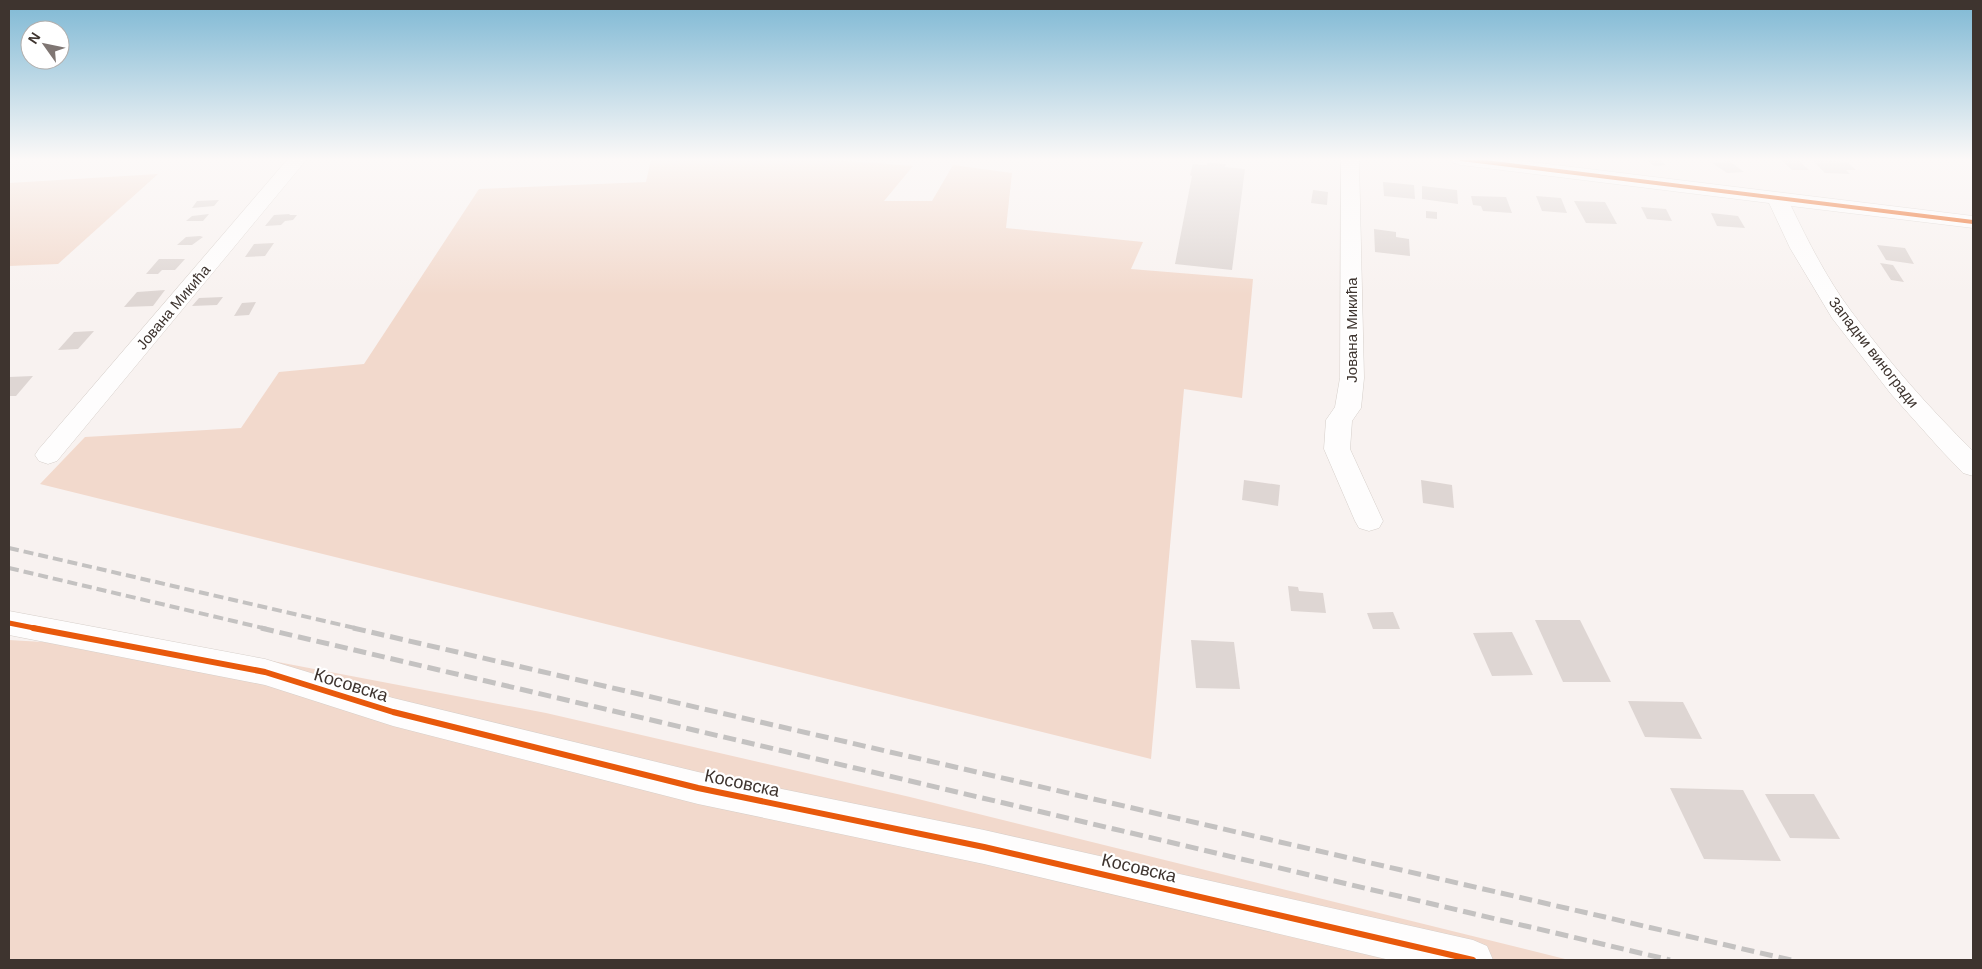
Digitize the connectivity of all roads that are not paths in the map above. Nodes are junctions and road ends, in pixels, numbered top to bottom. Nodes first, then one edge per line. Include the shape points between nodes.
1 (260, 204) edge
2 (1350, 204) edge
3 (1780, 204) edge
4 (1828, 204) edge
5 (1973, 222) edge
6 (48, 455) dead end
7 (1973, 467) edge
8 (1368, 521) dead end
9 (9, 623) edge
10 (1473, 960) edge

1 - 6 street, Јована Микића
2 - 8 street, Јована Микића via 1352,378 1348,408 1339,420 1338,449
3 - 7 street, Западни виногради via 1801,248 1840,313 1900,389
4 - 5 street
9 - 10 street, Косовска via 265,672 393,712 698,788 984,847

